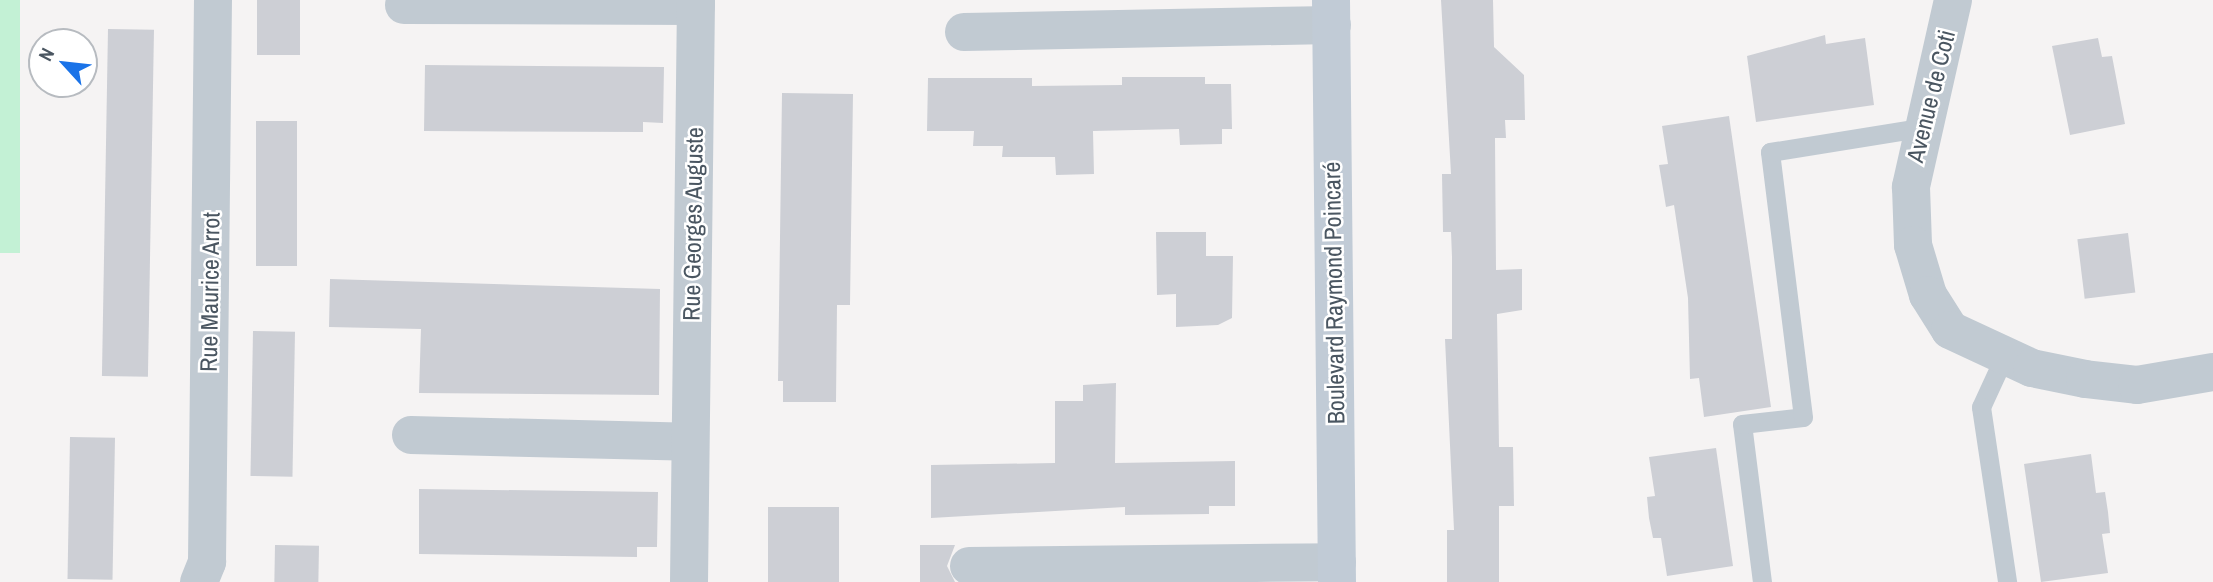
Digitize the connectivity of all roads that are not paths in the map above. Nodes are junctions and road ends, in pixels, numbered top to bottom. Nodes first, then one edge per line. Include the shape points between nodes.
1 (213, 0) edge
2 (1953, 0) edge
3 (696, 3) edge
4 (404, 5) dead end
5 (1332, 12) edge
6 (964, 32) dead end
7 (1920, 128) junction
8 (2004, 357) junction
9 (2213, 372) edge
10 (411, 435) dead end
11 (689, 442) junction
12 (970, 566) dead end
13 (1337, 572) edge
14 (200, 582) edge
15 (689, 582) edge
16 (1762, 582) edge
17 (2007, 582) edge

1 - 14 street, Rue Maurice Arrot via 207,562
2 - 7 street, Avenue de Coti
3 - 4 street, Rue Georges Auguste
3 - 11 street, Rue Georges Auguste
5 - 6 street, Boulevard Raymond Poincaré
5 - 13 main road, Boulevard Raymond Poincaré
7 - 8 street, Avenue de Coti via 1911,187 1913,245 1928,295 1950,330
7 - 16 lane via 1770,152 1804,417 1742,424
8 - 9 street, Avenue de Coti via 2032,368 2137,385
8 - 17 lane via 1981,407
10 - 11 street
11 - 15 street, Rue Georges Auguste
12 - 13 street, Boulevard Raymond Poincaré

